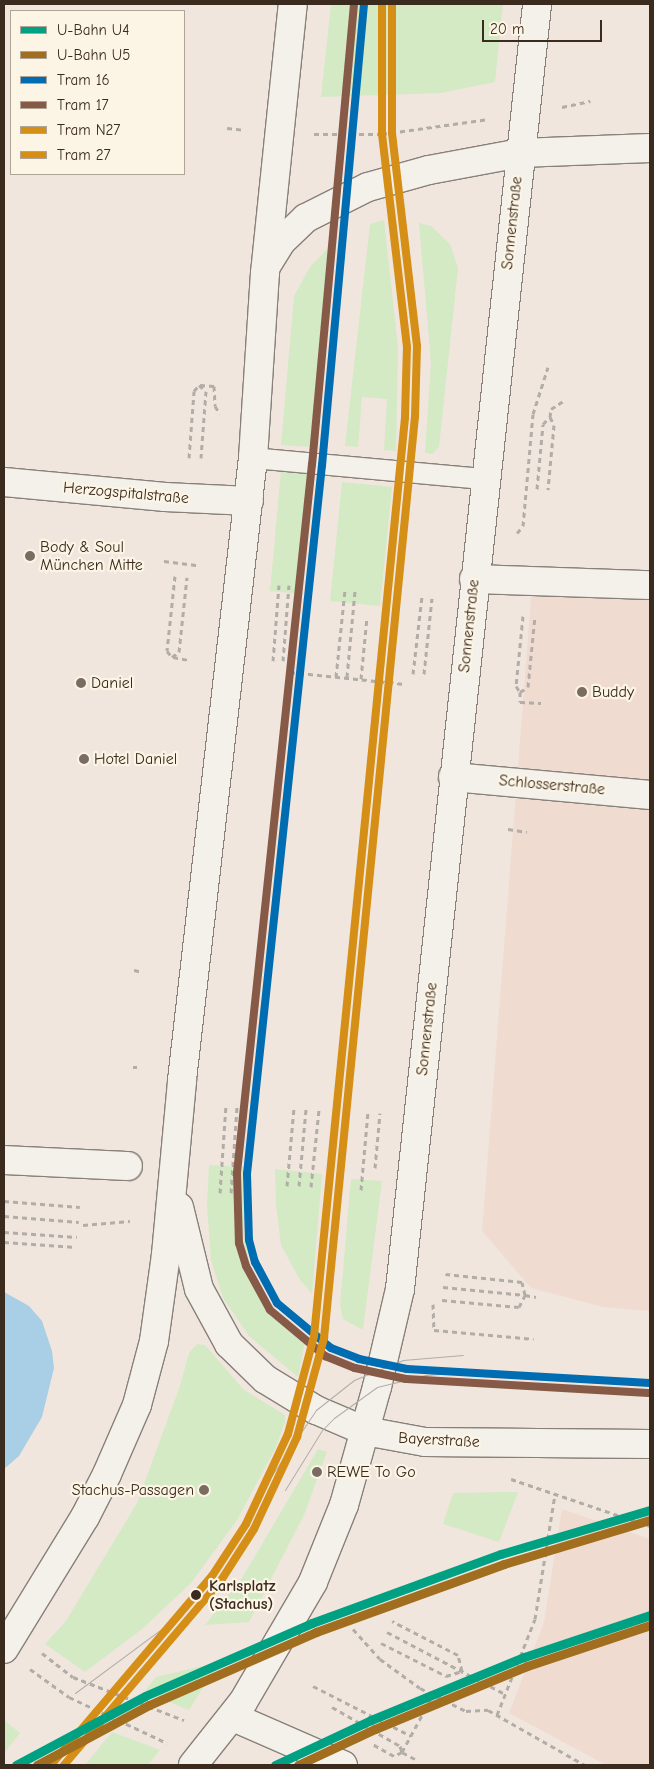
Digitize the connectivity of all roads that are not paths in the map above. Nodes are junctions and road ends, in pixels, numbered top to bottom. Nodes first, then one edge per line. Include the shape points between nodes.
1 (294, 4) edge
2 (537, 4) edge
3 (650, 148) edge
4 (520, 152) junction
5 (265, 273) junction
6 (253, 458) junction
7 (484, 479) junction
8 (4, 482) edge
9 (249, 501) junction
10 (474, 579) junction
11 (650, 585) edge
12 (453, 777) junction
13 (650, 795) edge
14 (4, 1160) edge
15 (128, 1166) dead end
16 (175, 1171) junction
17 (365, 1431) junction
18 (650, 1444) edge
19 (10, 1641) edge
20 (226, 1726) junction
21 (196, 1762) edge
22 (343, 1765) edge

1 - 5 main road
2 - 4 main road, Sonnenstraße
3 - 4 main road
4 - 5 main road via 401,177 347,194 292,229 274,252
4 - 7 main road, Sonnenstraße
5 - 6 main road
6 - 7 lane
6 - 9 main road
7 - 10 main road, Sonnenstraße
8 - 9 main road, Herzogspitalstraße via 165,497
9 - 16 main road via 182,1080
10 - 11 main road
10 - 12 main road, Sonnenstraße
12 - 13 main road, Schlosserstraße
12 - 17 main road, Sonnenstraße via 404,1249 394,1314
14 - 15 main road
16 - 17 main road, Bayerstraße via 183,1231 199,1288 229,1344 258,1373 286,1393
16 - 19 main road via 154,1341 137,1405 85,1517
17 - 18 main road, Bayerstraße via 425,1442
17 - 20 main road via 344,1505 313,1582 271,1660
20 - 21 main road
20 - 22 main road

